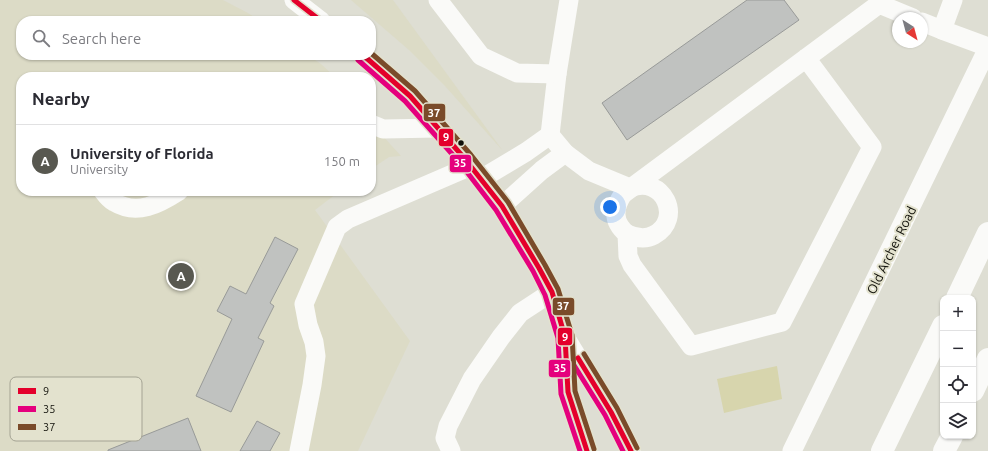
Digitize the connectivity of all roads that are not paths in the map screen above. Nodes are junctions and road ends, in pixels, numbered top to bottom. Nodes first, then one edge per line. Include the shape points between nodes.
1 (294, 0) edge
2 (438, 0) edge
3 (569, 0) edge
4 (953, 0) edge
5 (898, 12) edge
6 (315, 16) edge
7 (928, 24) edge
8 (942, 30) junction
9 (988, 48) edge
10 (806, 58) junction
11 (369, 60) edge
12 (557, 74) junction
13 (376, 126) edge
14 (438, 128) junction
15 (550, 135) junction
16 (564, 153) junction
17 (476, 173) junction
18 (630, 188) junction
19 (108, 196) edge
20 (172, 196) edge
21 (502, 206) junction
22 (988, 233) edge
23 (627, 234) junction
24 (552, 292) junction
25 (957, 295) edge
26 (941, 331) edge
27 (565, 337) junction
28 (988, 359) edge
29 (976, 385) edge
30 (950, 439) edge
31 (299, 451) edge
32 (451, 451) edge
33 (587, 451) edge
34 (631, 451) edge
35 (792, 451) edge
36 (882, 451) edge
37 (944, 451) edge

1 - 6 street
2 - 12 street via 480,56 517,73
3 - 12 street
4 - 8 street
5 - 10 street via 879,4
7 - 8 street
8 - 9 street
9 - 35 street, Old Archer Road
10 - 18 street
10 - 23 street via 872,147 782,322 691,346 632,265 628,256
11 - 14 street via 410,96
12 - 15 street
13 - 14 street via 384,129
14 - 17 street
15 - 16 street
15 - 17 street via 526,152
16 - 18 street via 589,171
16 - 21 street
17 - 21 street
17 - 31 street via 348,219 338,227 304,304 316,356
18 - 23 street via 618,201 616,210 616,218
18 - 23 street via 647,186 658,190 666,200 668,214 663,228 651,237 642,238
19 - 20 street via 113,202 130,209 148,208
21 - 24 street
22 - 25 main road
24 - 27 street
24 - 32 street via 520,313 472,379 448,426 445,438
26 - 36 main road
27 - 33 street via 568,392
27 - 34 street via 611,412
28 - 29 main road
30 - 37 main road

